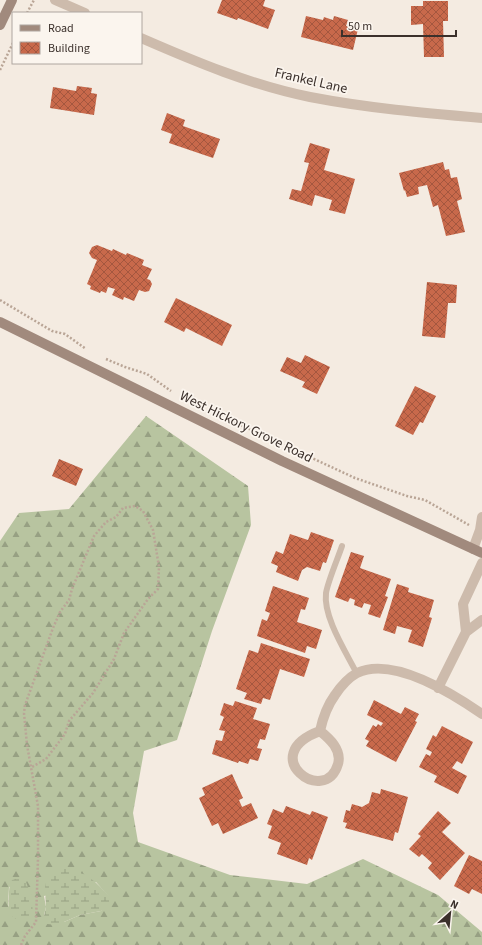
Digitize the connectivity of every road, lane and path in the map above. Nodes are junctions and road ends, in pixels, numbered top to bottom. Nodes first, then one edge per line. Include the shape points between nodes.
1 (12, 0) edge
2 (34, 0) edge
3 (55, 0) edge
4 (28, 12) edge
5 (83, 12) edge
6 (0, 25) edge
7 (142, 38) edge
8 (12, 45) edge
9 (0, 70) edge
10 (482, 118) edge
11 (0, 300) edge
12 (0, 322) edge
13 (89, 351) dead end
14 (104, 358) dead end
15 (176, 394) dead end
16 (225, 417) dead end
17 (482, 517) edge
18 (464, 523) dead end
19 (342, 546) dead end
20 (477, 551) edge
21 (482, 563) edge
22 (482, 620) edge
23 (466, 632) junction
24 (357, 674) junction
25 (438, 688) junction
26 (482, 714) edge
27 (320, 731) junction
28 (32, 767) junction
29 (21, 945) edge

1 - 6 street
2 - 4 path
3 - 5 street
7 - 10 street, Frankel Lane via 229,74 309,96 367,107
8 - 9 path
11 - 13 path via 52,331 65,334
12 - 20 street, West Hickory Grove Road via 282,461
14 - 15 path via 147,374
16 - 18 path via 355,478 426,500
17 - 20 street
19 - 24 lane via 326,592 326,605
21 - 23 street via 464,604
22 - 23 street
23 - 25 street
24 - 25 street via 384,669
24 - 27 street via 340,688 330,703
25 - 26 street
27 - 27 street via 304,738 294,750 294,766 298,773 311,781 319,781 332,775 339,762 336,748
28 - 28 path via 27,745 25,705 53,628 69,600 94,536 123,508 135,506 143,511 153,530 159,567 158,589 124,633 114,659 93,693 69,721 65,734 46,759
28 - 29 path via 38,806 36,922

